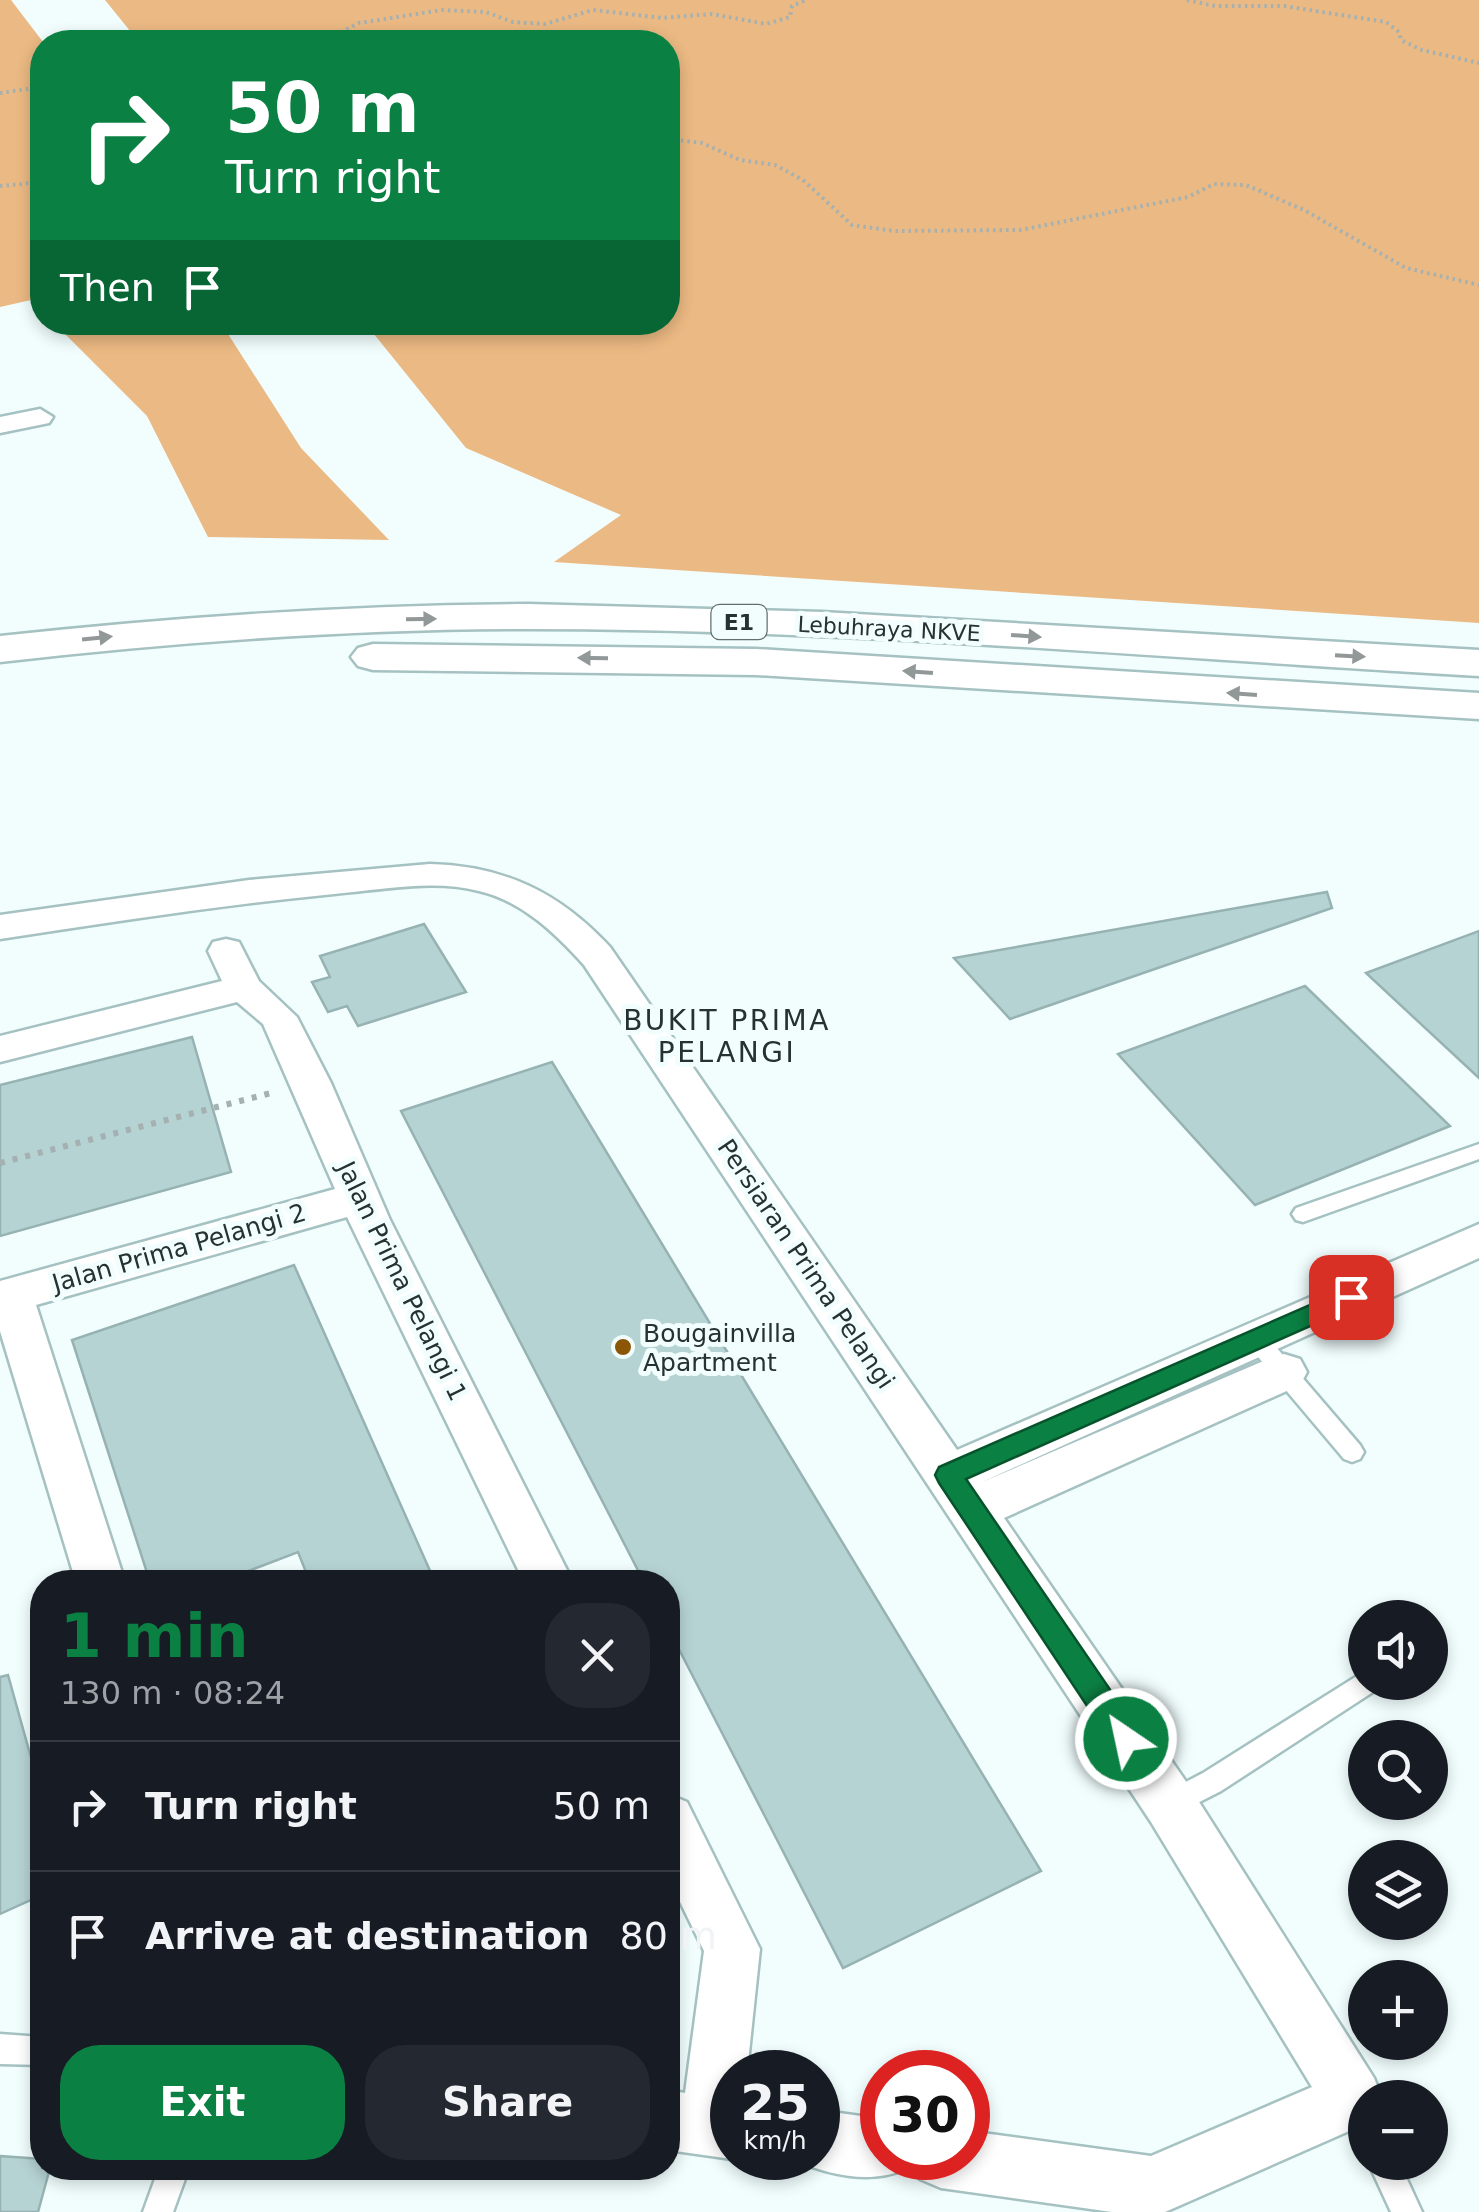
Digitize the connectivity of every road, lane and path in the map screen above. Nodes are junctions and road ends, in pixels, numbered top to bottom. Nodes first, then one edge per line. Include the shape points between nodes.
1 (806, 0) edge
2 (1186, 0) edge
3 (347, 30) edge
4 (1479, 63) edge
5 (30, 89) edge
6 (0, 93) edge
7 (680, 140) edge
8 (30, 183) edge
9 (0, 186) edge
10 (1479, 286) edge
11 (40, 417) dead end
12 (0, 425) edge
13 (0, 648) edge
14 (1479, 663) edge
15 (0, 679) edge
16 (1479, 706) edge
17 (0, 927) edge
18 (226, 951) dead end
19 (244, 988) junction
20 (0, 1049) edge
21 (310, 1082) junction
22 (1479, 1151) edge
23 (0, 1163) edge
24 (359, 1198) junction
25 (1303, 1214) dead end
26 (1479, 1240) edge
27 (6, 1296) edge
28 (1270, 1356) junction
29 (1352, 1452) dead end
30 (960, 1493) junction
31 (96, 1570) edge
32 (543, 1570) edge
33 (1348, 1694) edge
34 (1170, 1804) junction
35 (680, 1844) edge
36 (0, 2049) edge
37 (30, 2050) edge
38 (1348, 2094) edge
39 (1348, 2116) edge
40 (704, 2125) edge
41 (990, 2165) edge
42 (170, 2180) edge
43 (1392, 2180) edge
44 (158, 2212) edge
45 (1407, 2212) edge

1 - 3 path via 792,6 790,18 766,24 712,14 662,18 593,10 545,24 442,10
2 - 4 path via 1386,22 1422,50
5 - 6 path
7 - 10 path via 775,165 852,225 894,231 1020,230 1188,197 1214,184 1246,186 1304,210 1406,268
8 - 9 path
11 - 12 street
13 -> 14 highway, Lebuhraya NKVE / E1 via 208,627 602,617
16 -> 15 highway, Lebuhraya NKVE / E1 via 598,658 390,656 167,664
17 - 30 street, Persiaran Prima Pelangi via 208,894 401,876 482,879 530,896 567,922 597,956
18 - 19 street, Jalan Prima Pelangi 1
19 - 20 street
19 - 21 street, Jalan Prima Pelangi 1 via 278,1018
21 - 23 path
21 - 24 street, Jalan Prima Pelangi 1
22 - 25 lane
24 - 27 street, Jalan Prima Pelangi 2
24 - 32 street, Jalan Prima Pelangi 1
26 - 28 street
27 - 31 street
28 - 29 lane
28 - 30 street
30 - 34 street, Persiaran Prima Pelangi
33 - 34 lane
34 - 38 street, Persiaran Prima Pelangi
35 - 40 street via 732,1949
36 - 37 lane
39 - 41 street via 1152,2187
42 - 44 lane
43 - 45 lane

